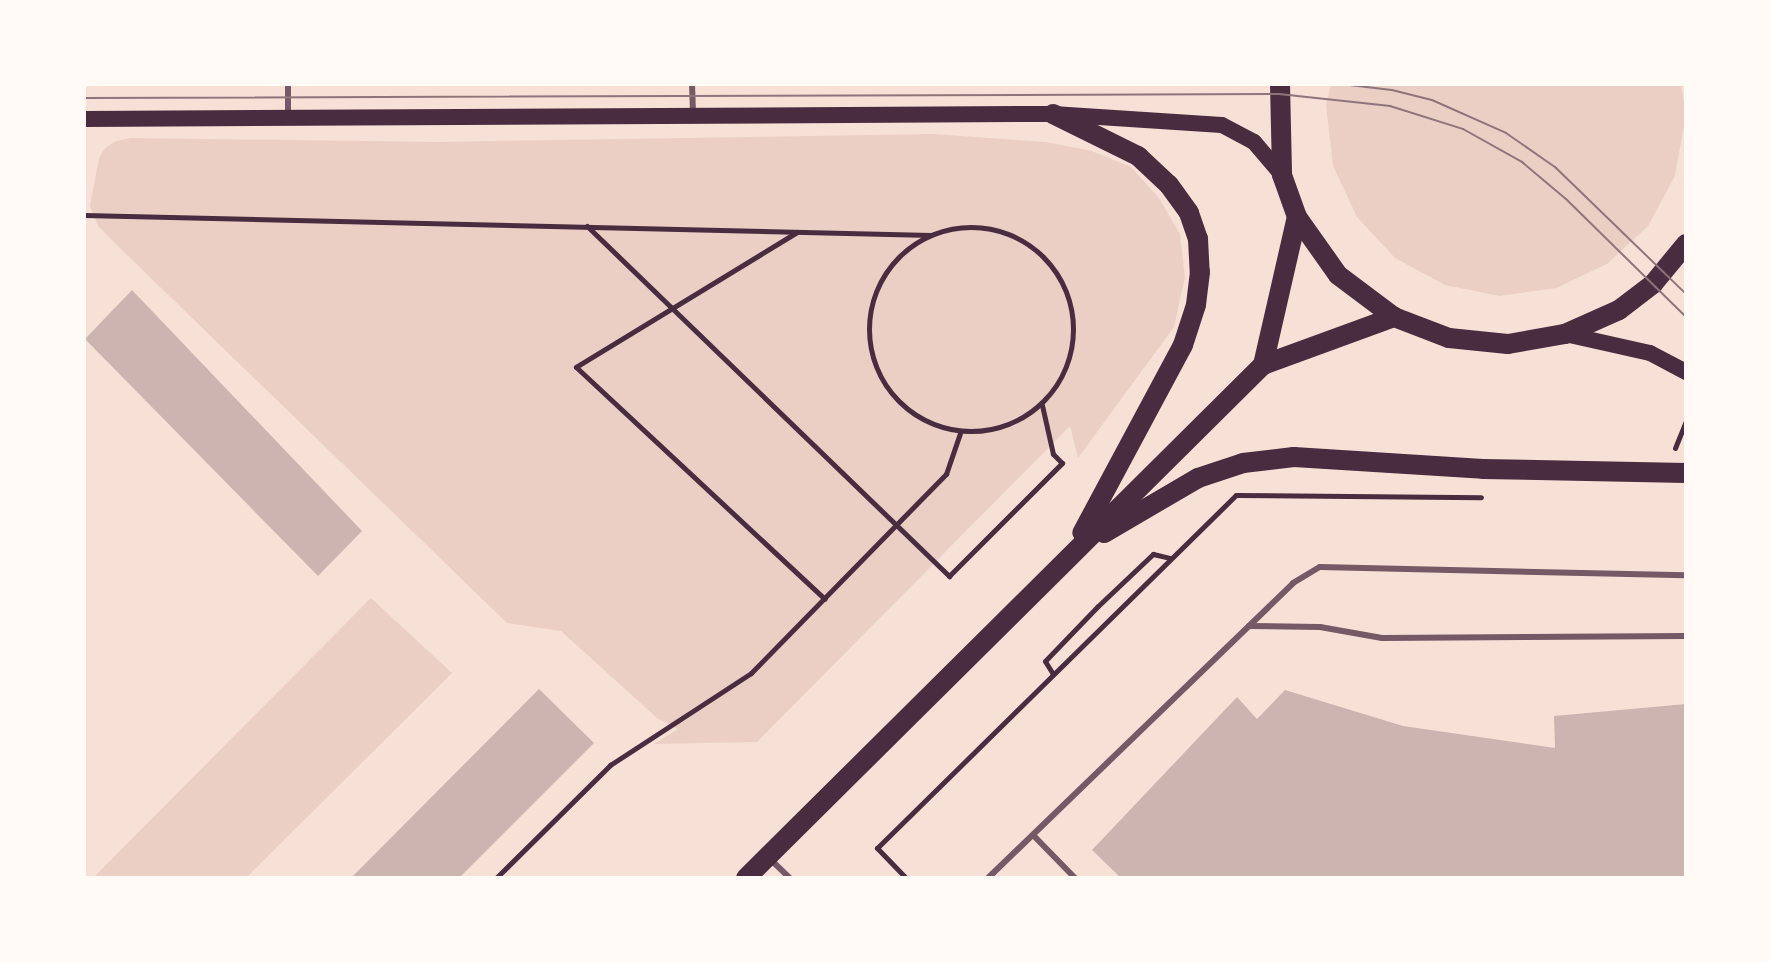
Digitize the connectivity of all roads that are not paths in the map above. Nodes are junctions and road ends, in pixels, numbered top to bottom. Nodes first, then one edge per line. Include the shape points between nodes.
1 (288, 84) edge
2 (692, 84) edge
3 (1280, 84) edge
4 (1053, 114) junction
5 (693, 117) junction
6 (84, 119) edge
7 (288, 119) junction
8 (1282, 175) junction
9 (1297, 217) junction
10 (1686, 244) edge
11 (1394, 317) junction
12 (1565, 334) junction
13 (1263, 365) junction
14 (1686, 372) edge
15 (1686, 473) edge
16 (1070, 554) junction
17 (1686, 575) edge
18 (1249, 626) junction
19 (1686, 636) edge
20 (1034, 836) junction
21 (768, 856) junction
22 (746, 878) edge
23 (790, 878) edge
24 (988, 878) edge
25 (1075, 878) edge

1 - 7 lane
2 - 5 lane
3 - 8 main road
4 - 5 main road
4 - 8 main road via 1222,125 1254,142
4 - 16 main road via 1138,156 1169,185 1189,213 1198,239 1200,272 1183,345
5 - 7 main road
6 - 7 main road
8 - 9 main road
9 - 11 main road via 1338,275
9 - 13 main road
10 - 12 main road via 1653,284 1619,310
11 - 12 main road via 1449,338 1508,344
11 - 13 main road
12 - 14 main road via 1650,353
13 - 16 main road
15 - 16 main road via 1483,469 1294,457 1243,463 1166,494
16 - 21 main road
17 - 18 lane via 1320,567 1293,583
18 - 19 lane via 1320,627 1382,638
18 - 20 lane
20 - 24 lane
20 - 25 lane
21 - 22 main road
21 - 23 lane

